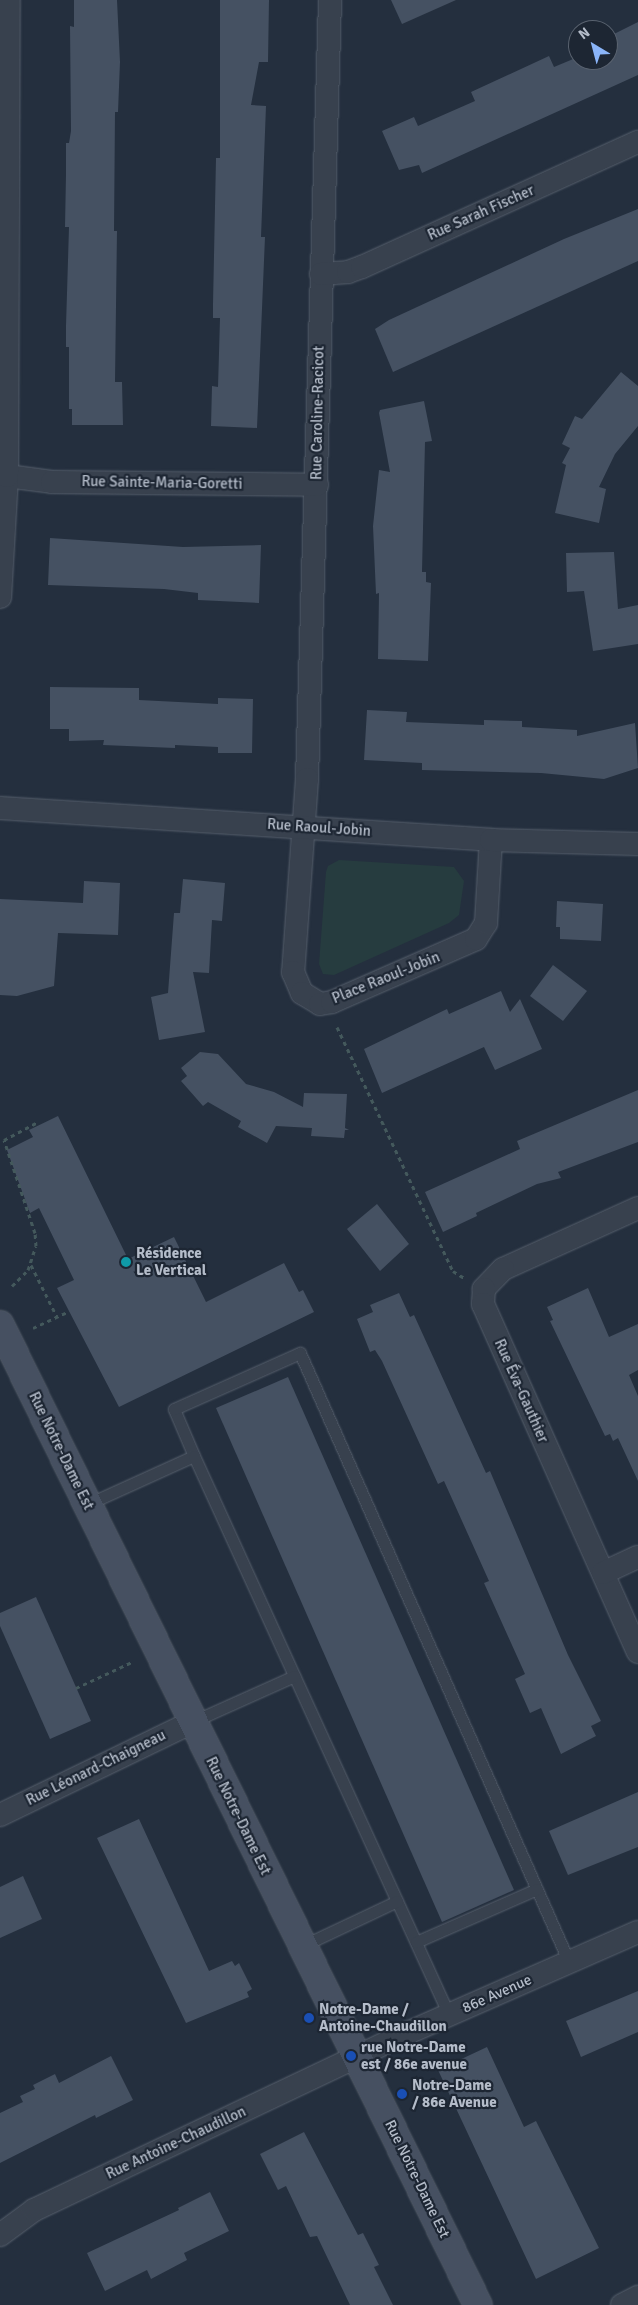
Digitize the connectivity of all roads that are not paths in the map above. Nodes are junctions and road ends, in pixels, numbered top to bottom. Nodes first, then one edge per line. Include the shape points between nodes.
1 (10, 0) edge
2 (330, 0) edge
3 (638, 142) edge
4 (321, 274) junction
5 (7, 476) junction
6 (317, 485) junction
7 (0, 598) edge
8 (0, 808) edge
9 (303, 826) junction
10 (492, 840) junction
11 (638, 844) edge
12 (638, 1208) edge
13 (0, 1325) edge
14 (194, 1456) junction
15 (86, 1505) junction
16 (638, 1558) edge
17 (603, 1573) junction
18 (638, 1652) edge
19 (294, 1676) junction
20 (192, 1722) junction
21 (0, 1815) edge
22 (537, 1889) junction
23 (397, 1901) junction
24 (638, 1932) edge
25 (416, 1942) junction
26 (302, 1946) junction
27 (569, 1962) junction
28 (449, 2015) junction
29 (357, 2057) junction
30 (0, 2235) edge
31 (638, 2297) edge
32 (478, 2305) edge
33 (622, 2305) edge

1 - 5 street
2 - 4 street, Rue Caroline-Racicot
3 - 4 street, Rue Sarah Fischer via 355,269
4 - 6 street, Rue Caroline-Racicot
5 - 6 street, Rue Sainte-Maria-Goretti via 52,482
5 - 7 street
6 - 9 street, Rue Caroline-Racicot
8 - 9 street, Rue Raoul-Jobin
9 - 10 street, Rue Raoul-Jobin
9 - 10 street, Place Raoul-Jobin via 293,972 302,993 320,1004 332,1002 476,939 486,923
10 - 11 street, Rue Raoul-Jobin
12 - 17 street, Rue Éva-Gauthier via 503,1268 484,1290 483,1304 488,1317
13 - 15 main road, Rue Notre-Dame Est
14 - 15 lane
14 - 19 lane
14 - 22 lane via 174,1408 300,1353
15 - 20 main road, Rue Notre-Dame Est
16 - 17 street
17 - 18 street, Rue Éva-Gauthier
19 - 20 lane
19 - 23 lane
20 - 21 street, Rue Léonard-Chaigneau
20 - 26 main road, Rue Notre-Dame Est
22 - 25 lane
22 - 27 lane
23 - 25 lane
23 - 26 lane
24 - 27 street, 86e Avenue
25 - 28 lane
26 - 29 main road, Rue Notre-Dame Est
27 - 28 street, 86e Avenue
28 - 29 street, 86e Avenue
29 - 30 street, Rue Antoine-Chaudillon via 34,2210
29 - 32 main road, Rue Notre-Dame Est
31 - 33 street

